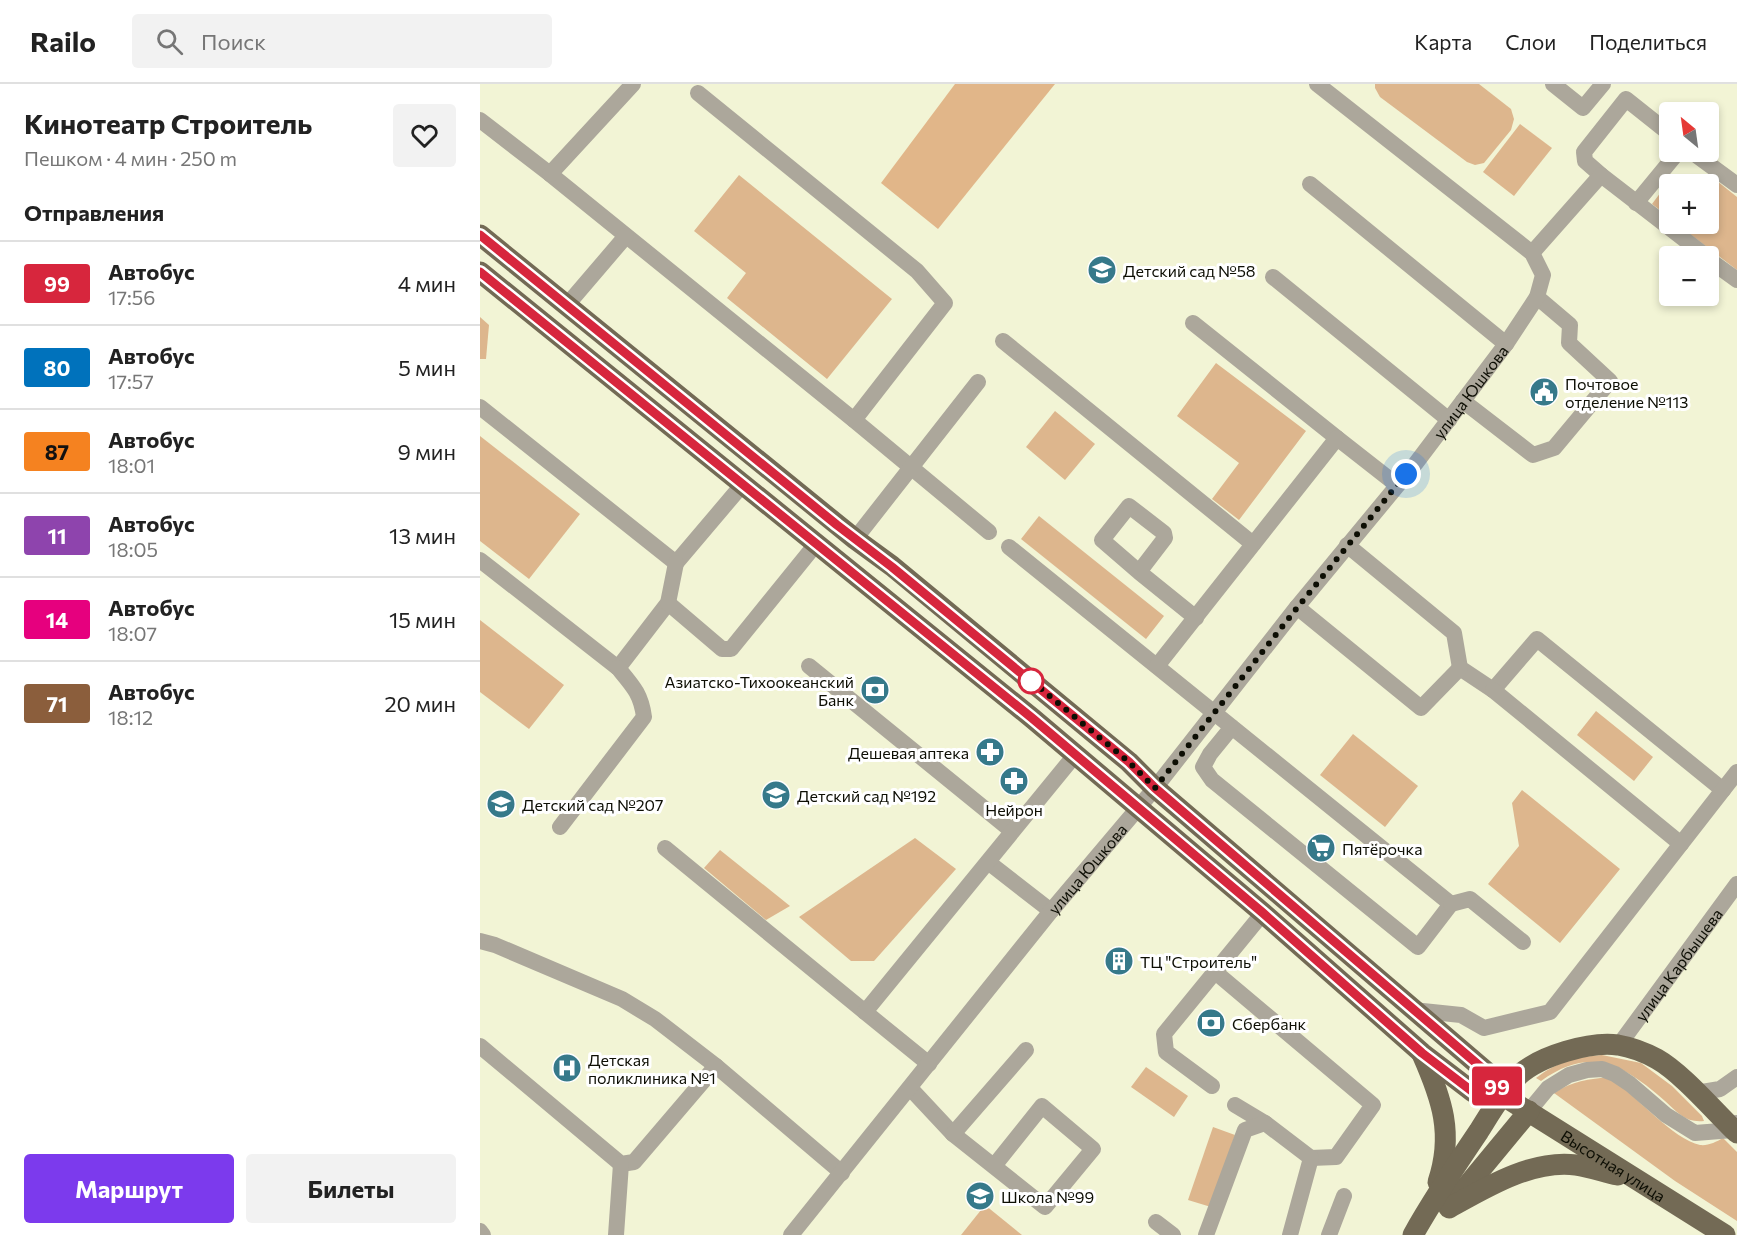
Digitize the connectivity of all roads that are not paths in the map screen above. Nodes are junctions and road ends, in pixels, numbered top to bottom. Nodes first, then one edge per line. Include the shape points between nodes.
1 (633, 84) edge
2 (1317, 84) edge
3 (1553, 84) edge
4 (1603, 84) edge
5 (698, 93) dead end
6 (480, 120) edge
7 (1659, 125) edge
8 (1670, 162) edge
9 (1705, 162) edge
10 (550, 174) junction
11 (1601, 175) junction
12 (1310, 184) dead end
13 (1737, 186) edge
14 (1636, 203) junction
15 (480, 235) edge
16 (626, 236) junction
17 (1693, 246) edge
18 (1532, 253) junction
19 (1719, 266) edge
20 (480, 272) edge
21 (1273, 277) dead end
22 (1737, 280) edge
23 (1536, 297) junction
24 (567, 305) junction
25 (1192, 323) dead end
26 (1003, 341) dead end
27 (1506, 344) junction
28 (978, 382) dead end
29 (1463, 400) junction
30 (480, 407) edge
31 (854, 420) junction
32 (1449, 420) junction
33 (1337, 438) junction
34 (911, 469) junction
35 (742, 484) junction
36 (1397, 485) junction
37 (989, 532) dead end
38 (855, 539) junction
39 (816, 544) junction
40 (1253, 544) junction
41 (1347, 544) junction
42 (1009, 547) dead end
43 (480, 560) edge
44 (676, 563) junction
45 (1139, 572) dead end
46 (668, 603) junction
47 (1297, 608) junction
48 (1196, 618) junction
49 (809, 666) dead end
50 (1157, 666) junction
51 (618, 668) junction
52 (1460, 668) junction
53 (1493, 690) junction
54 (1214, 712) junction
55 (1232, 727) junction
56 (1075, 754) junction
57 (1737, 772) edge
58 (1155, 788) junction
59 (1723, 790) junction
60 (1138, 807) junction
61 (560, 827) dead end
62 (1012, 831) junction
63 (1682, 844) junction
64 (665, 848) dead end
65 (988, 862) junction
66 (1737, 884) edge
67 (1451, 904) junction
68 (1051, 911) junction
69 (1263, 913) junction
70 (480, 941) edge
71 (1523, 942) dead end
72 (1214, 971) junction
73 (1413, 1010) junction
74 (865, 1012) junction
75 (1619, 1045) junction
76 (480, 1046) edge
77 (1026, 1050) dead end
78 (1422, 1053) junction
79 (928, 1064) junction
80 (716, 1066) junction
81 (1737, 1077) edge
82 (1212, 1086) dead end
83 (910, 1088) junction
84 (1696, 1092) junction
85 (1502, 1095) junction
86 (1235, 1105) dead end
87 (1529, 1111) junction
88 (1265, 1124) junction
89 (1736, 1128) edge
90 (953, 1134) junction
91 (1311, 1158) junction
92 (621, 1164) junction
93 (994, 1166) junction
94 (842, 1173) junction
95 (1631, 1178) junction
96 (1344, 1196) dead end
97 (1441, 1205) junction
98 (1156, 1222) dead end
99 (480, 1231) edge
100 (483, 1235) edge
101 (616, 1235) edge
102 (791, 1235) edge
103 (1173, 1235) edge
104 (1206, 1235) edge
105 (1290, 1235) edge
106 (1329, 1235) edge
107 (1413, 1235) edge
108 (1425, 1235) edge
109 (1725, 1235) edge

1 - 10 street
2 - 18 street
3 - 4 street via 1583,108
5 - 31 street via 917,271 945,303
6 - 10 street
7 - 11 street via 1626,99 1584,152 1585,161
8 - 14 street
9 - 13 street
10 - 16 street
11 - 14 street
11 - 18 street
12 - 27 street
14 - 17 street
15 - 24 main road
16 - 24 street
16 - 31 street
18 - 23 street, улица Юшкова via 1543,275
19 - 22 street
20 - 35 main road
21 - 32 street
23 - 27 street, улица Юшкова
23 - 29 street via 1570,325 1569,343 1610,381 1554,448 1533,455
24 - 38 main road
25 - 33 street
26 - 40 street
27 - 29 street, улица Юшкова
28 - 34 street
29 - 32 street, улица Юшкова
30 - 44 street
31 - 34 street
32 - 36 street, улица Юшкова
33 - 36 street
33 - 40 street
34 - 37 street
34 - 38 street
35 - 39 main road
35 - 44 street
36 - 41 street, улица Юшкова
38 - 58 main road via 1120,755
39 - 46 street via 731,649 722,649
39 - 56 main road
40 - 48 street
41 - 47 street, улица Юшкова
41 - 52 street via 1454,633
42 - 50 street
43 - 51 street
44 - 46 street
45 - 48 street
46 - 51 street
47 - 52 street via 1421,708
47 - 54 street, улица Юшкова
48 - 50 street
49 - 62 street
50 - 54 street
51 - 61 street via 637,690 644,717
52 - 53 street
53 - 59 street via 1538,639
53 - 63 street
54 - 55 street
54 - 58 street, улица Юшкова
55 - 67 street
55 - 67 street via 1203,767 1212,780 1418,947
56 - 60 main road
56 - 62 street
57 - 59 street
58 - 60 street, улица Юшкова
58 - 73 main road
59 - 63 street
60 - 68 street, улица Юшкова
60 - 69 main road
62 - 65 street
63 - 73 street via 1550,1012 1484,1028 1461,1015
64 - 74 street
65 - 68 street
65 - 74 street
66 - 75 street, улица Карбышева
67 - 71 street via 1470,898
68 - 79 street, улица Юшкова
69 - 72 street
69 - 78 main road
70 - 80 street via 622,999
72 - 82 street via 1164,1034 1166,1052
72 - 91 street via 1373,1105 1336,1157
73 - 85 main road via 1489,1074
74 - 79 street
75 - 84 main road via 1657,1059
75 - 85 main road via 1567,1051 1542,1060 1520,1074
76 - 92 street
77 - 90 street
78 - 85 main road via 1473,1092
78 - 97 main road via 1437,1089 1447,1132
79 - 83 street, улица Юшкова
80 - 92 street via 634,1162
80 - 94 street
81 - 84 street via 1720,1089
83 - 90 street
83 - 94 street, улица Юшкова
84 - 89 main road
85 - 87 main road, Высотная улица
85 - 97 main road
86 - 88 street
87 - 89 street via 1548,1088 1569,1075 1602,1069 1630,1084 1666,1115 1695,1133
87 - 95 main road, Высотная улица
87 - 97 main road
88 - 91 street
88 - 104 street via 1245,1130
90 - 93 street
91 - 105 street
92 - 101 street
93 - 93 street via 1045,1207 1093,1149 1042,1106
94 - 102 street, улица Юшкова
95 - 97 main road via 1574,1165 1546,1167 1514,1174
95 - 109 main road, Высотная улица
96 - 106 street
97 - 107 main road
97 - 108 main road
98 - 103 street
99 - 100 street

